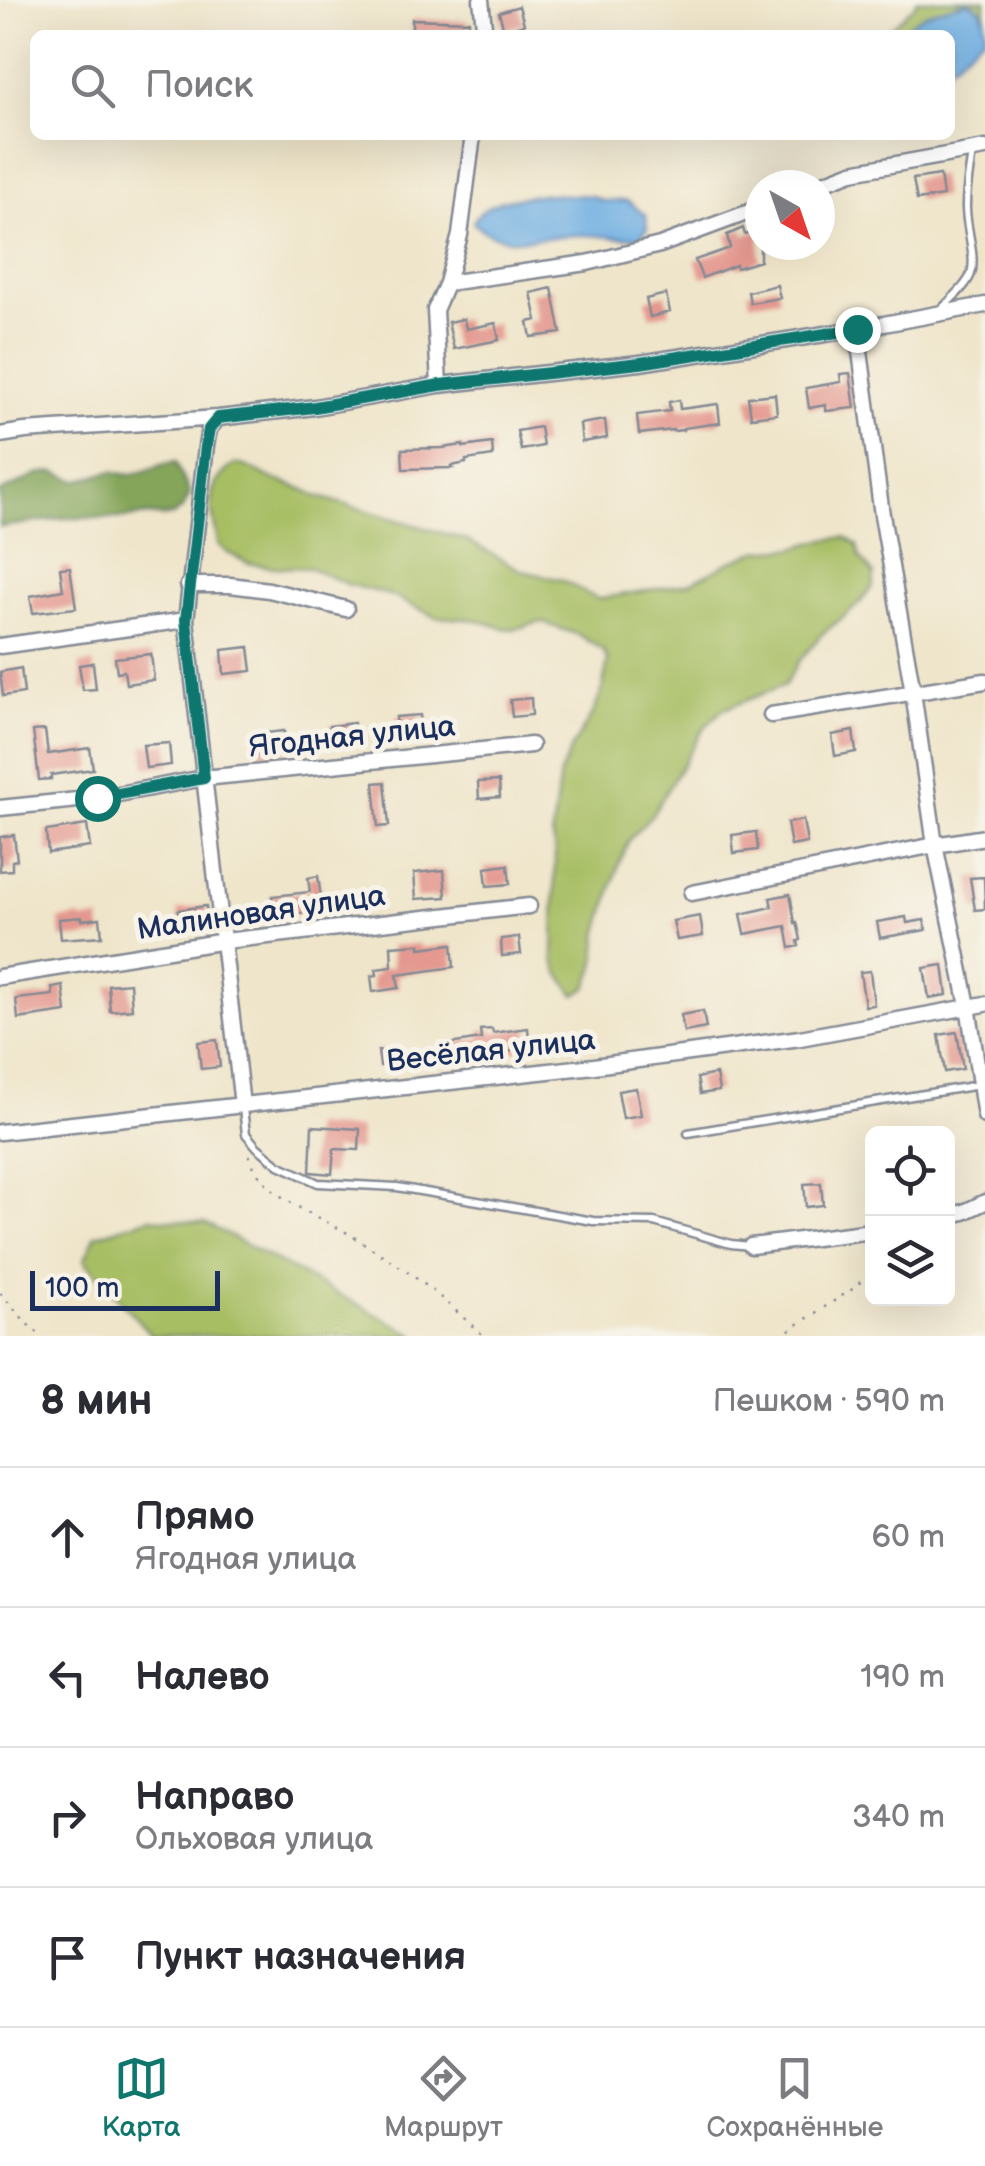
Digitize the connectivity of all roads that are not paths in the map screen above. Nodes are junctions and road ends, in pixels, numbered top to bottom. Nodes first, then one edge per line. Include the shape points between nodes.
1 (481, 0) edge
2 (485, 30) edge
3 (472, 140) edge
4 (979, 149) edge
5 (835, 178) edge
6 (745, 214) edge
7 (447, 283) junction
8 (985, 306) edge
9 (938, 312) junction
10 (857, 329) junction
11 (440, 385) junction
12 (218, 418) junction
13 (0, 435) edge
14 (188, 585) junction
15 (346, 609) dead end
16 (186, 620) junction
17 (0, 646) edge
18 (985, 681) edge
19 (914, 692) junction
20 (770, 716) dead end
21 (531, 745) dead end
22 (204, 778) junction
23 (0, 808) edge
24 (985, 837) edge
25 (935, 845) junction
26 (692, 892) dead end
27 (530, 906) dead end
28 (225, 940) junction
29 (0, 977) edge
30 (985, 1004) edge
31 (968, 1006) junction
32 (980, 1084) junction
33 (242, 1105) junction
34 (985, 1116) edge
35 (0, 1132) edge
36 (688, 1133) dead end
37 (985, 1202) edge
38 (955, 1214) edge
39 (865, 1231) edge
40 (751, 1246) joint

1 - 2 street
3 - 7 street
4 - 5 street
4 - 9 lane via 966,206 973,267
6 - 7 street via 642,250
7 - 11 street via 435,310
8 - 9 street
9 - 10 street
10 - 11 street
10 - 19 street
11 - 12 street
12 - 13 street
12 - 14 street via 209,429
14 - 15 street via 269,590
14 - 16 street
16 - 17 street
16 - 22 street
18 - 19 street
19 - 20 street
19 - 25 street
21 - 22 street, Ягодная улица
22 - 23 street, Ягодная улица
22 - 28 street
24 - 25 street
25 - 26 street
25 - 31 street
27 - 28 street, Малиновая улица
28 - 29 street, Малиновая улица
28 - 33 street
30 - 31 street, Весёлая улица
31 - 32 street
31 - 33 street, Весёлая улица via 800,1038
32 - 34 street
32 - 36 lane
33 - 35 street, Весёлая улица
33 - 40 lane via 246,1134 278,1165 318,1183 397,1188 593,1221 654,1222
37 - 38 street
39 - 40 street

